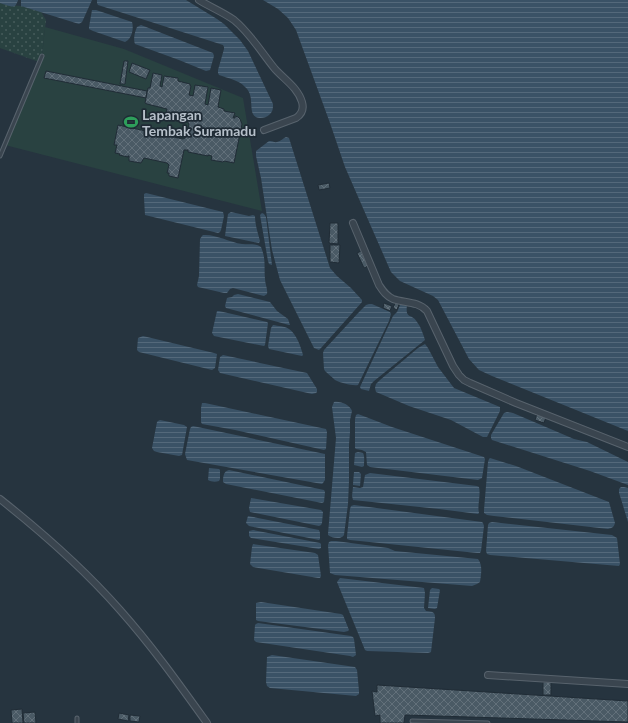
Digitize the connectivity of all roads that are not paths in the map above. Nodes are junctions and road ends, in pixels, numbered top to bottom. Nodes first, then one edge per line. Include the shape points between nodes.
1 (199, 0) edge
2 (42, 56) dead end
3 (264, 130) dead end
4 (0, 156) edge
5 (353, 223) dead end
6 (628, 448) edge
7 (0, 499) edge
8 (488, 675) dead end
9 (628, 684) edge
10 (77, 718) dead end
11 (412, 721) dead end
12 (77, 723) edge
13 (207, 723) edge
14 (488, 723) edge

1 - 3 street via 226,15 242,28 300,96 303,106 301,115
2 - 4 lane
5 - 6 street via 385,294 393,299 419,305 427,311 453,366 464,380
7 - 13 street via 60,549 120,610
8 - 9 street
10 - 12 lane
11 - 14 lane

